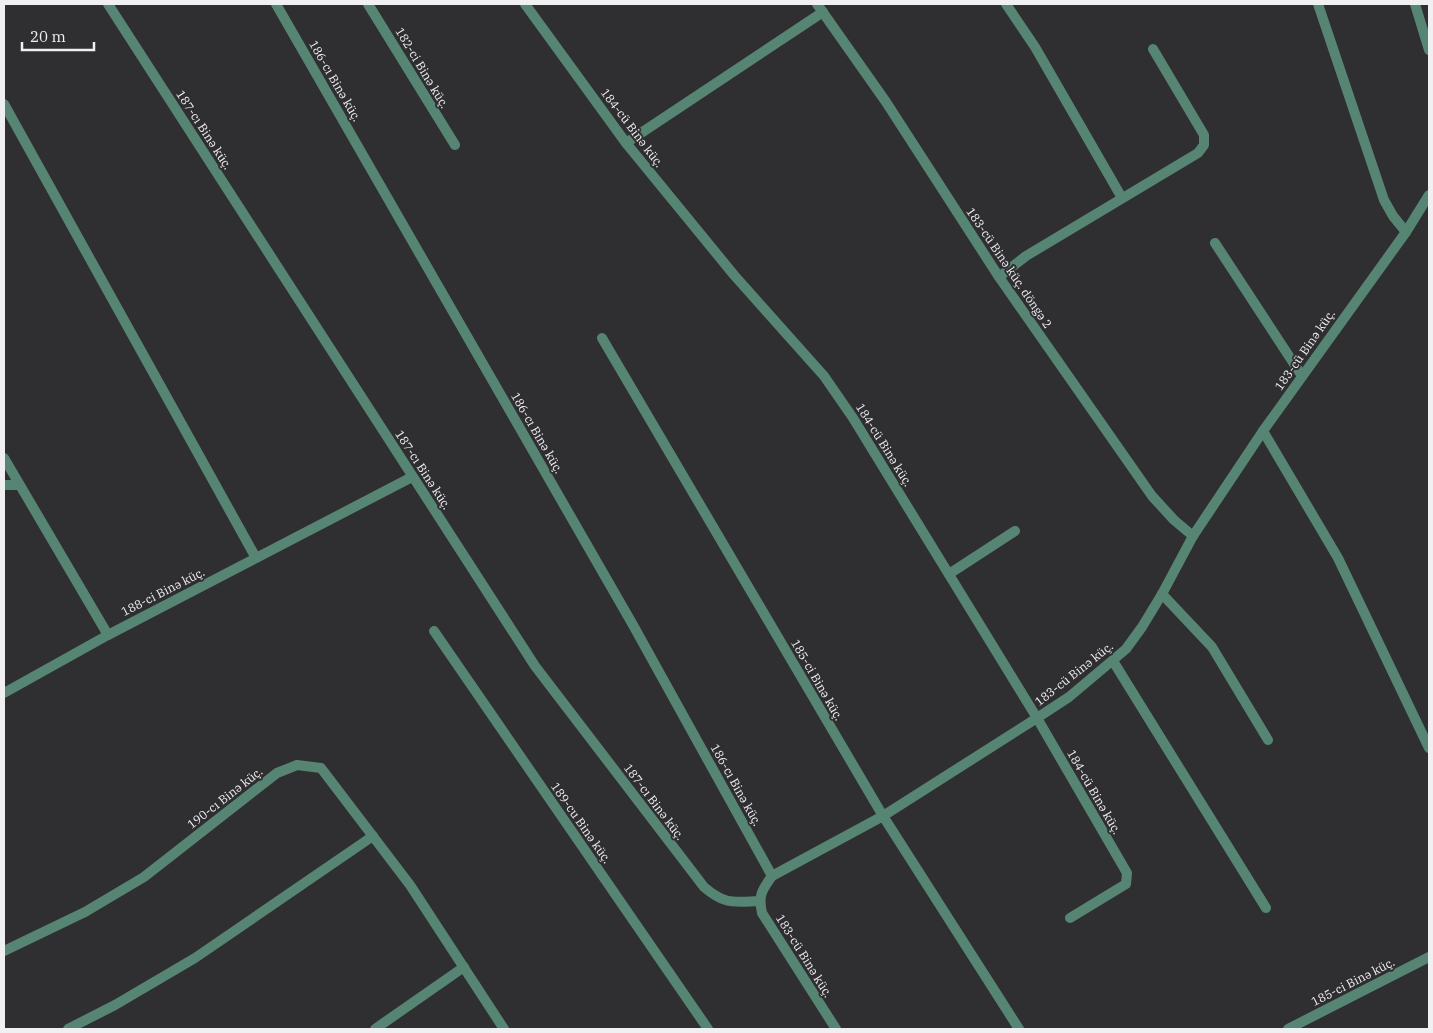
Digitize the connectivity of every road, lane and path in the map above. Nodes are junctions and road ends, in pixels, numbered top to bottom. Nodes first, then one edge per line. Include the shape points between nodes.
1 (108, 4) edge
2 (276, 4) edge
3 (368, 4) edge
4 (526, 4) edge
5 (1006, 4) edge
6 (1318, 4) edge
7 (1415, 4) edge
8 (820, 8) edge
9 (1153, 49) dead end
10 (1429, 50) edge
11 (4, 104) edge
12 (626, 143) junction
13 (455, 145) dead end
14 (1429, 195) edge
15 (1122, 198) junction
16 (1406, 232) junction
17 (1215, 243) dead end
18 (999, 277) junction
19 (602, 338) dead end
20 (1302, 376) junction
21 (1263, 431) junction
22 (4, 458) edge
23 (412, 477) junction
24 (4, 485) edge
25 (19, 485) junction
26 (1015, 531) dead end
27 (1193, 536) junction
28 (256, 558) junction
29 (948, 574) junction
30 (1162, 594) junction
31 (434, 631) dead end
32 (108, 635) junction
33 (1113, 661) junction
34 (4, 693) edge
35 (1037, 718) junction
36 (1268, 740) dead end
37 (1429, 748) edge
38 (882, 816) junction
39 (373, 836) junction
40 (772, 876) junction
41 (759, 901) junction
42 (1266, 908) dead end
43 (1070, 918) dead end
44 (4, 951) edge
45 (1429, 957) edge
46 (464, 967) junction
47 (68, 1029) edge
48 (375, 1029) edge
49 (504, 1029) edge
50 (708, 1029) edge
51 (836, 1029) edge
52 (1019, 1029) edge
53 (1288, 1029) edge

1 - 23 street, 187-cı Binə küç.
2 - 40 street, 186-cı Binə küç. via 628,617
3 - 13 street, 182-ci Binə küç.
4 - 12 street, 184-cü Binə küç.
5 - 15 street
6 - 16 street via 1384,200
7 - 10 street
8 - 12 street
8 - 18 street, 183-cü Binə küç. döngə 2 via 886,102
9 - 15 street via 1204,135 1204,145 1198,153
11 - 28 street
12 - 29 street, 184-cü Binə küç. via 734,275 824,376
14 - 16 street, 183-cü Binə küç.
15 - 18 street via 1026,256
16 - 20 street, 183-cü Binə küç.
17 - 20 street
18 - 27 street, 183-cü Binə küç. döngə 2 via 1152,496
19 - 38 street, 185-ci Binə küç.
20 - 21 street, 183-cü Binə küç.
21 - 27 street, 183-cü Binə küç.
21 - 37 street via 1338,558
22 - 25 street
23 - 28 street, 188-ci Binə küç.
23 - 41 street, 187-cı Binə küç. via 535,666 704,887 718,899
24 - 25 street
25 - 32 street
26 - 29 street
27 - 30 street, 183-cü Binə küç.
28 - 32 street, 188-ci Binə küç.
29 - 35 street, 184-cü Binə küç.
30 - 33 street, 183-cü Binə küç. via 1142,627
30 - 36 street via 1212,647
31 - 50 street, 189-cu Binə küç.
32 - 34 street, 188-ci Binə küç.
33 - 35 street, 183-cü Binə küç.
33 - 42 street
35 - 38 street, 183-cü Binə küç.
35 - 43 street, 184-cü Binə küç. via 1127,873 1126,884
38 - 40 street, 183-cü Binə küç.
38 - 52 street, 185-ci Binə küç.
39 - 44 street, 190-cı Binə küç. via 321,768 297,765 277,773 144,877 85,912
39 - 46 street, 190-cı Binə küç.
39 - 47 street via 195,958
40 - 41 street via 762,889
41 - 51 street, 183-cü Binə küç. via 769,926
45 - 53 street, 185-ci Binə küç.
46 - 48 street
46 - 49 street, 190-cı Binə küç.

